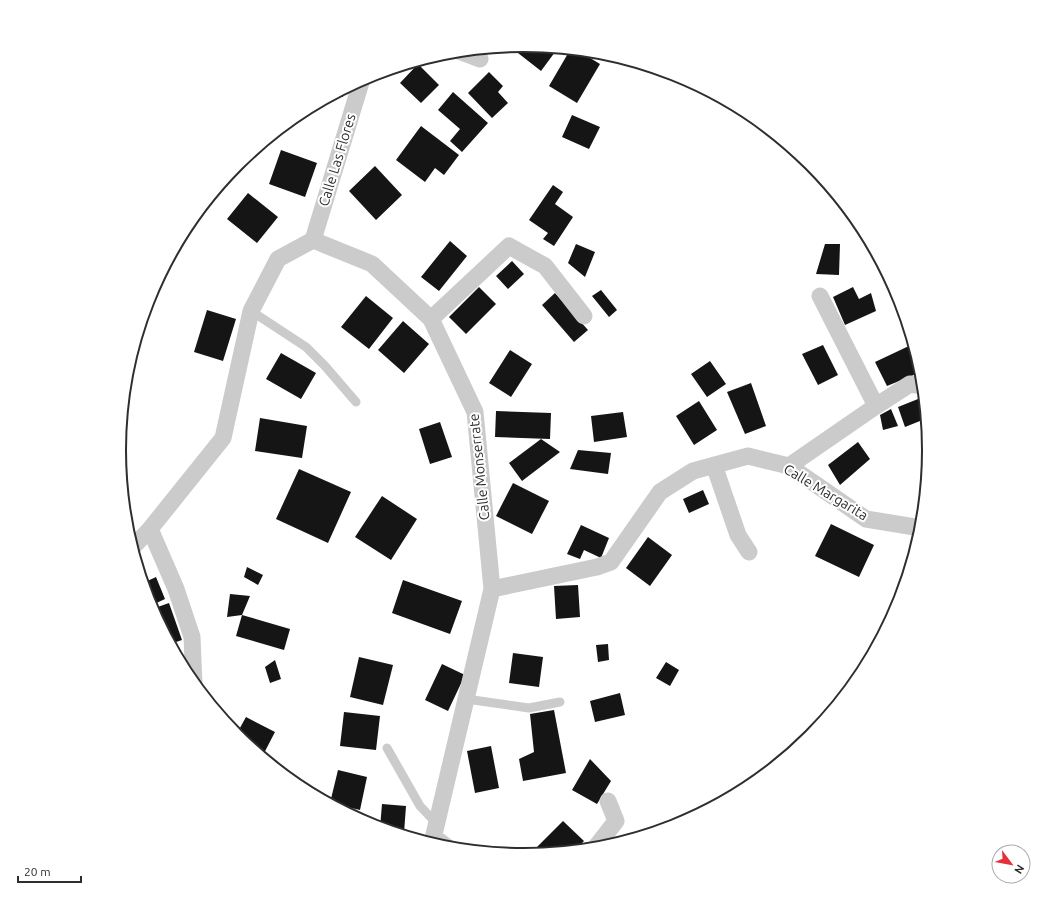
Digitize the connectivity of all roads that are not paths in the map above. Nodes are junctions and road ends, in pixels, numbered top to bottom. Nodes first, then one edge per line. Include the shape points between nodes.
1 (470, 55) edge
2 (480, 59) dead end
3 (359, 87) edge
4 (313, 240) junction
5 (820, 296) dead end
6 (251, 311) junction
7 (584, 316) dead end
8 (431, 319) junction
9 (916, 385) edge
10 (356, 402) dead end
11 (876, 406) junction
12 (714, 465) junction
13 (789, 466) junction
14 (914, 527) edge
15 (150, 529) junction
16 (137, 543) edge
17 (749, 552) dead end
18 (492, 589) junction
19 (193, 672) edge
20 (466, 699) junction
21 (560, 702) dead end
22 (387, 748) dead end
23 (608, 801) dead end
24 (437, 838) edge
25 (601, 840) edge

1 - 2 street
3 - 4 street, Calle Las Flores
4 - 6 street via 278,259
4 - 8 street, Calle Monserrate via 372,264
5 - 11 street
6 - 10 lane via 306,347
6 - 15 street via 223,438
7 - 8 street via 545,266 509,246
8 - 18 street, Calle Monserrate via 475,412
9 - 11 street via 910,384
11 - 13 street
12 - 13 street, Calle Margarita via 748,456
12 - 17 street via 738,535
12 - 18 street, Calle Margarita via 693,471 660,492 611,562
13 - 14 street, Calle Margarita via 866,519
15 - 16 street
15 - 19 street via 176,589 192,637
18 - 20 street, Calle Monserrate
20 - 21 lane via 529,708
20 - 24 street, Calle Monserrate
22 - 24 lane
23 - 25 street via 616,821

